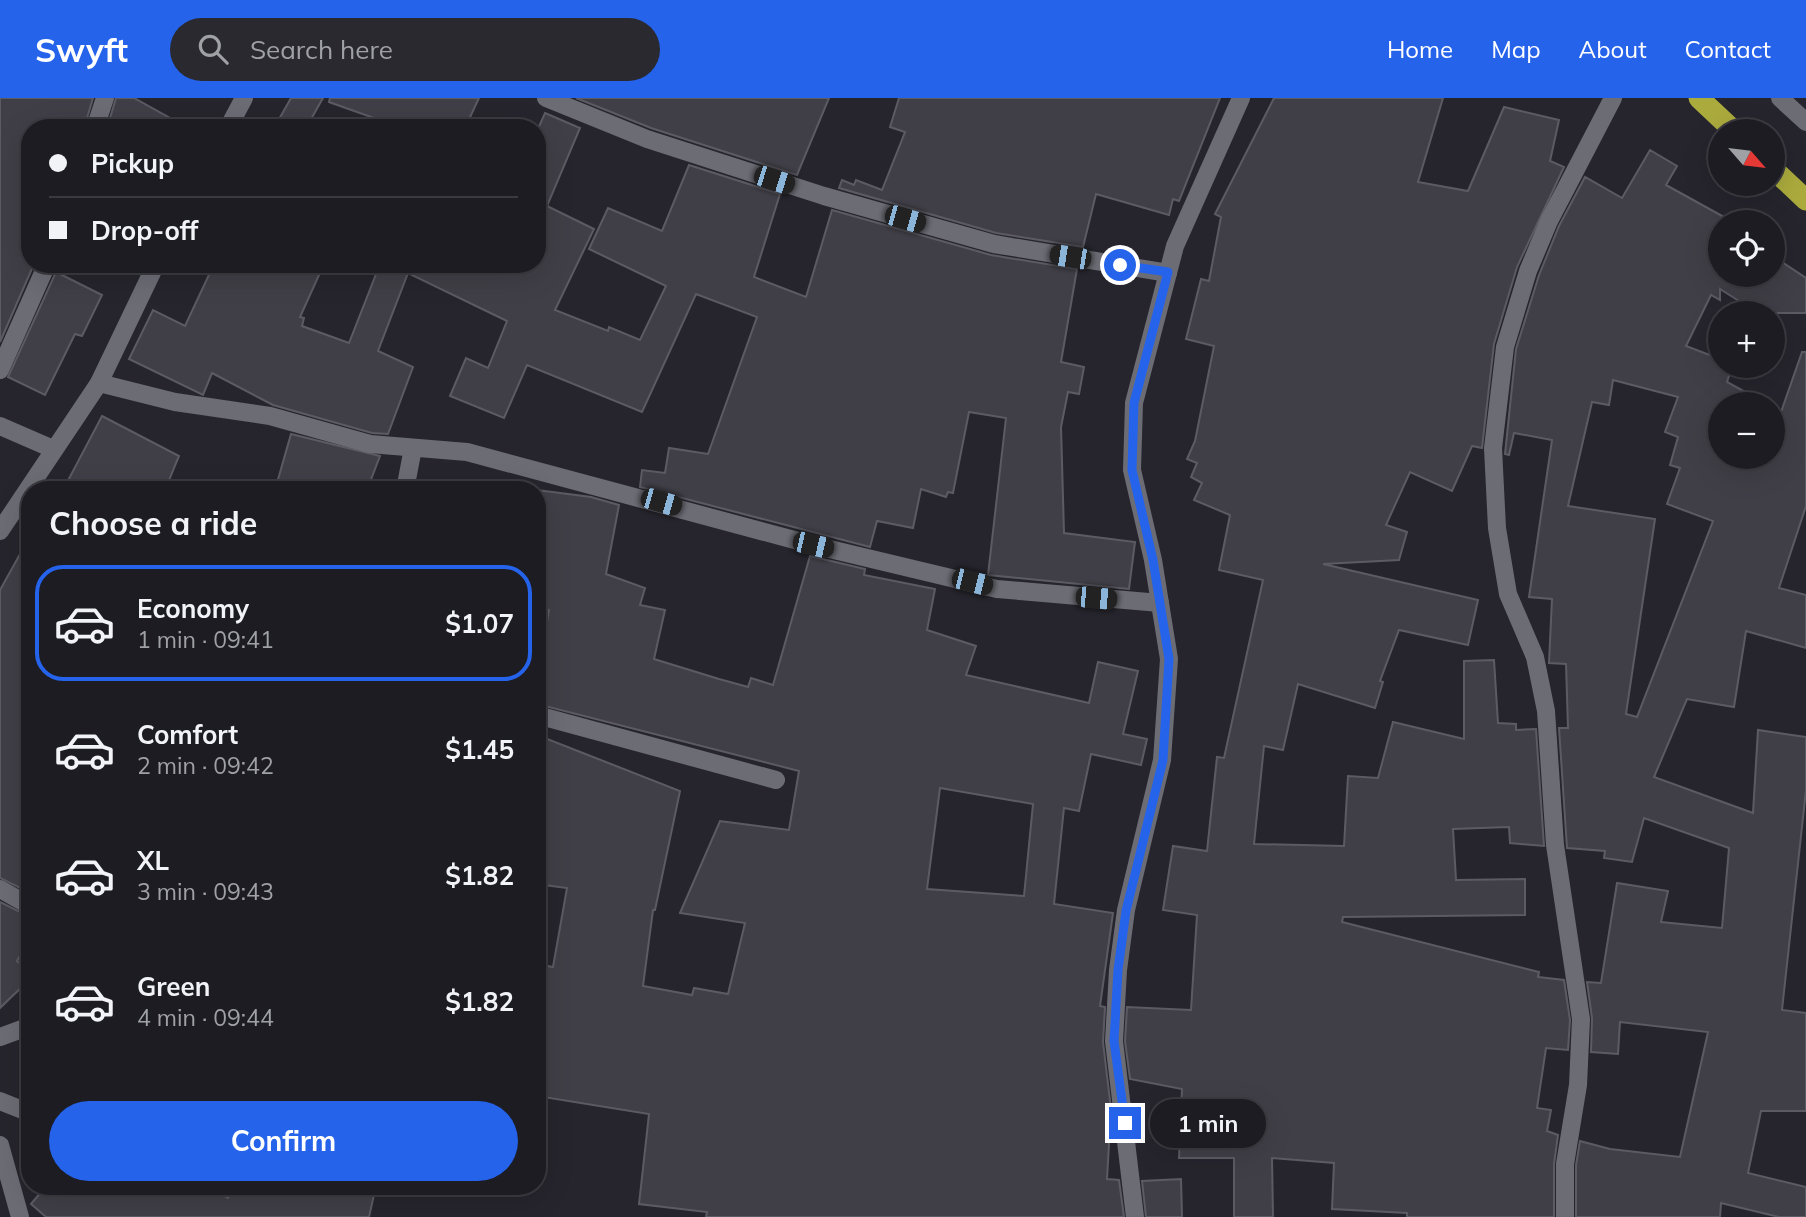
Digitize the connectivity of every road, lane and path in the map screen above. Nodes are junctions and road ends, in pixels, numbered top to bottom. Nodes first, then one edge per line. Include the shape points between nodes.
1 (105, 98) edge
2 (244, 98) edge
3 (546, 98) edge
4 (1241, 98) edge
5 (1612, 98) edge
6 (1699, 98) edge
7 (1780, 98) edge
8 (99, 119) edge
9 (233, 119) edge
10 (1721, 119) edge
11 (1806, 121) edge
12 (1785, 180) edge
13 (1806, 200) edge
14 (1168, 272) junction
15 (43, 273) edge
16 (152, 273) edge
17 (0, 370) edge
18 (99, 383) junction
19 (0, 426) edge
20 (413, 448) junction
21 (53, 449) junction
22 (32, 481) edge
23 (407, 481) edge
24 (21, 499) edge
25 (0, 531) edge
26 (1160, 603) junction
27 (546, 717) edge
28 (776, 780) dead end
29 (0, 889) edge
30 (21, 901) edge
31 (21, 1029) edge
32 (0, 1037) edge
33 (0, 1101) edge
34 (21, 1110) edge
35 (0, 1145) edge
36 (20, 1217) edge
37 (1135, 1217) edge
38 (1565, 1217) edge

1 - 8 street
2 - 9 street
3 - 14 street via 647,139 836,200 995,244
4 - 14 street via 1175,246
5 - 38 street via 1528,271 1505,347 1493,448 1497,528 1508,594 1535,657 1546,711 1555,845 1581,1019 1578,1085 1565,1164
6 - 10 highway
7 - 11 street
12 - 13 highway
14 - 26 street via 1133,416 1132,470
15 - 17 street
16 - 18 street
18 - 20 street via 175,402 270,416 370,444
18 - 21 street
19 - 21 street
20 - 23 street
20 - 26 street via 467,452 997,589
21 - 22 street
24 - 25 street
26 - 37 street via 1169,659 1163,760 1126,911 1114,1041
27 - 28 street
29 - 30 street
31 - 32 street
33 - 34 street
35 - 36 street

